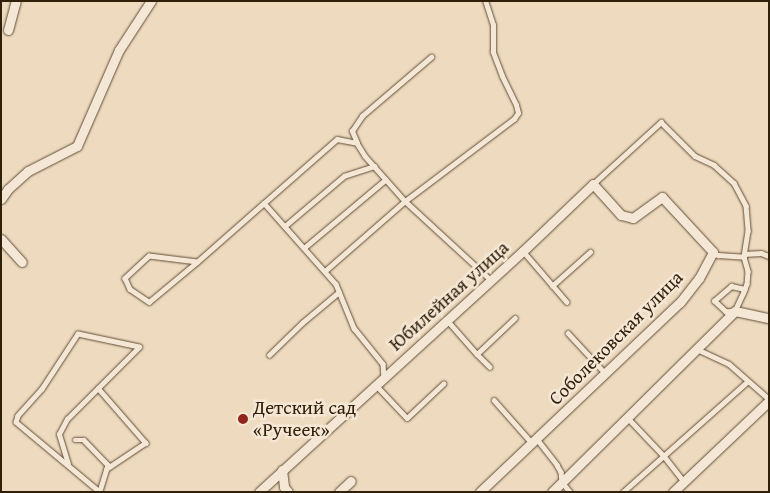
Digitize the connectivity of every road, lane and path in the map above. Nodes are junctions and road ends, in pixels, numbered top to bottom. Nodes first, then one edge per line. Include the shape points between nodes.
1 (16, 1) edge
2 (151, 1) edge
3 (485, 1) edge
4 (8, 30) dead end
5 (431, 57) dead end
6 (357, 143) junction
7 (374, 166) junction
8 (385, 180) junction
9 (593, 184) junction
10 (1, 199) edge
11 (405, 201) junction
12 (264, 203) junction
13 (285, 226) junction
14 (1, 239) edge
15 (304, 248) junction
16 (523, 251) junction
17 (590, 252) dead end
18 (713, 252) junction
19 (744, 255) junction
20 (769, 256) edge
21 (22, 262) dead end
22 (196, 262) junction
23 (325, 271) junction
24 (491, 280) junction
25 (552, 286) junction
26 (745, 289) junction
27 (340, 292) junction
28 (567, 302) dead end
29 (736, 311) junction
30 (515, 318) dead end
31 (769, 318) edge
32 (446, 320) junction
33 (568, 333) dead end
34 (697, 348) junction
35 (477, 354) junction
36 (269, 355) dead end
37 (490, 367) dead end
38 (605, 373) junction
39 (384, 377) junction
40 (747, 382) junction
41 (443, 384) dead end
42 (376, 385) junction
43 (98, 388) junction
44 (494, 400) dead end
45 (769, 400) edge
46 (626, 416) junction
47 (75, 440) dead end
48 (535, 441) junction
49 (664, 456) junction
50 (68, 464) junction
51 (107, 469) junction
52 (282, 470) junction
53 (351, 481) dead end
54 (562, 482) junction
55 (684, 482) junction
56 (100, 491) edge
57 (259, 492) edge
58 (288, 492) edge
59 (339, 492) edge
60 (480, 492) edge
61 (552, 492) edge
62 (570, 492) edge
63 (623, 492) edge
64 (673, 492) edge

1 - 4 street
2 - 10 street via 119,50 77,146 28,171
3 - 11 lane via 493,25 493,52 518,113 503,128
5 - 6 lane via 362,116 352,131
6 - 7 lane
6 - 12 lane via 337,139
7 - 8 lane
7 - 13 lane via 344,176
8 - 11 lane
8 - 15 lane
9 - 16 street, Юбилейная улица
9 - 18 street via 621,215 633,218 662,197
9 - 19 lane via 661,122 695,156 714,165 734,183 746,206 748,231
11 - 23 lane
11 - 24 lane
12 - 13 lane
12 - 22 lane
13 - 15 lane
14 - 21 street
15 - 23 lane
16 - 24 street, Юбилейная улица
16 - 25 lane
17 - 25 lane
18 - 19 lane via 718,255
18 - 38 street, Соболековская улица via 700,278 680,302
19 - 20 lane via 761,253
19 - 26 lane via 748,271
22 - 22 lane via 149,302 130,289 125,278 149,256
23 - 27 lane
24 - 32 street, Юбилейная улица
25 - 28 lane
26 - 29 lane
26 - 29 lane via 732,286 714,301 726,312
27 - 36 lane
27 - 39 lane via 354,328 383,364
29 - 31 street
29 - 34 street
30 - 35 lane
32 - 35 lane
32 - 39 street, Юбилейная улица
33 - 38 lane
34 - 40 lane via 729,364
34 - 46 street
35 - 37 lane
38 - 48 street, Соболековская улица
39 - 42 street, Юбилейная улица
40 - 45 lane
40 - 49 lane
41 - 42 lane via 407,418
42 - 52 street, Юбилейная улица
43 - 50 lane via 66,419 59,434
43 - 50 lane via 139,347 78,334 42,389 18,416 16,422
43 - 51 lane via 146,443
44 - 48 lane
45 - 55 street
46 - 49 lane
46 - 54 street
47 - 51 lane via 84,440 108,465
48 - 54 lane via 557,464
48 - 60 street, Соболековская улица
49 - 55 lane
49 - 63 lane
50 - 56 lane
51 - 56 lane
52 - 57 street, Юбилейная улица
52 - 58 street via 284,487
53 - 59 street
54 - 61 street
54 - 62 lane
55 - 64 street

